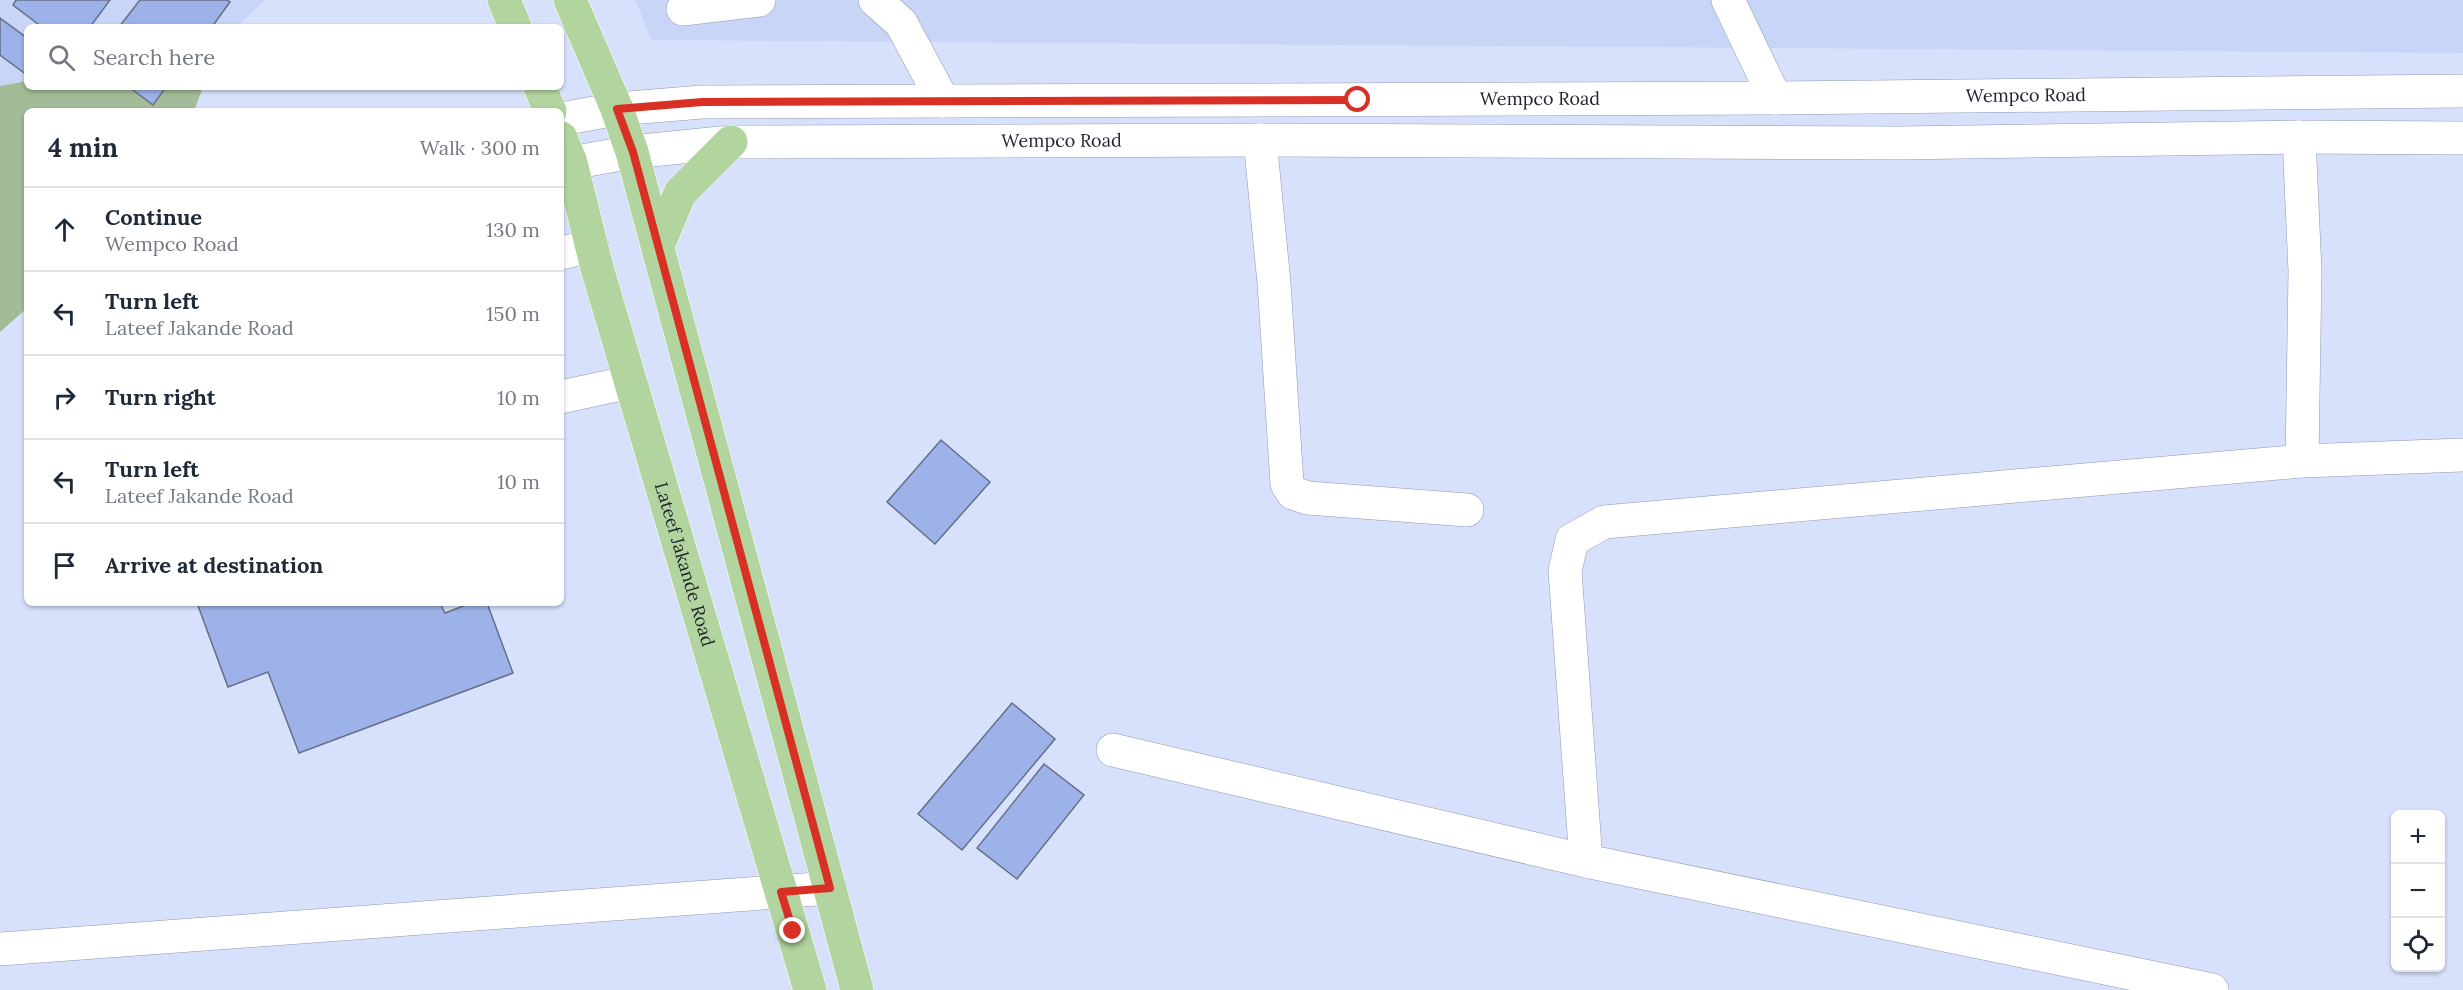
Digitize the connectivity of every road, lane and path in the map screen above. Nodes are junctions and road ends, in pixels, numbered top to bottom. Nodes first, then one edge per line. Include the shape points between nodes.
1 (504, 0) edge
2 (570, 0) edge
3 (759, 0) edge
4 (875, 0) edge
5 (1728, 0) edge
6 (683, 9) dead end
7 (514, 24) edge
8 (541, 90) edge
9 (2463, 91) edge
10 (1775, 98) junction
11 (943, 101) junction
12 (549, 108) edge
13 (617, 109) junction
14 (564, 118) edge
15 (2299, 137) junction
16 (2463, 138) edge
17 (1260, 141) junction
18 (731, 142) junction
19 (566, 151) edge
20 (633, 152) junction
21 (658, 246) junction
22 (576, 250) edge
23 (630, 382) junction
24 (564, 396) edge
25 (2463, 455) edge
26 (2302, 461) junction
27 (1467, 510) dead end
28 (1113, 750) dead end
29 (1586, 861) junction
30 (830, 888) junction
31 (781, 892) junction
32 (0, 950) edge
33 (810, 990) edge
34 (857, 990) edge
35 (2212, 990) edge

1 - 7 main road
2 - 13 main road
3 - 6 street
4 - 11 street via 901,23
5 - 10 street
8 - 12 main road
9 - 10 street, Wempco Road
10 - 11 street, Wempco Road
11 - 13 street, Wempco Road via 702,102
13 - 14 street, Wempco Road
13 - 20 main road
15 - 16 street, Wempco Road
15 - 17 street, Wempco Road via 1899,143
15 - 26 street via 2306,271
17 - 18 street, Wempco Road
17 - 27 street via 1287,484 1293,493 1308,498
18 - 20 street, Wempco Road
18 - 21 main road via 680,193
19 - 20 street, Wempco Road
19 - 22 main road, Lateef Jakande Road
20 - 21 main road
21 - 30 main road
22 - 23 main road, Lateef Jakande Road
23 - 24 street
23 - 31 main road, Lateef Jakande Road
25 - 26 street
26 - 29 street via 1604,522 1572,540 1565,571
28 - 29 street
29 - 35 street
30 - 31 street
30 - 34 main road
31 - 32 street
31 - 33 main road, Lateef Jakande Road

